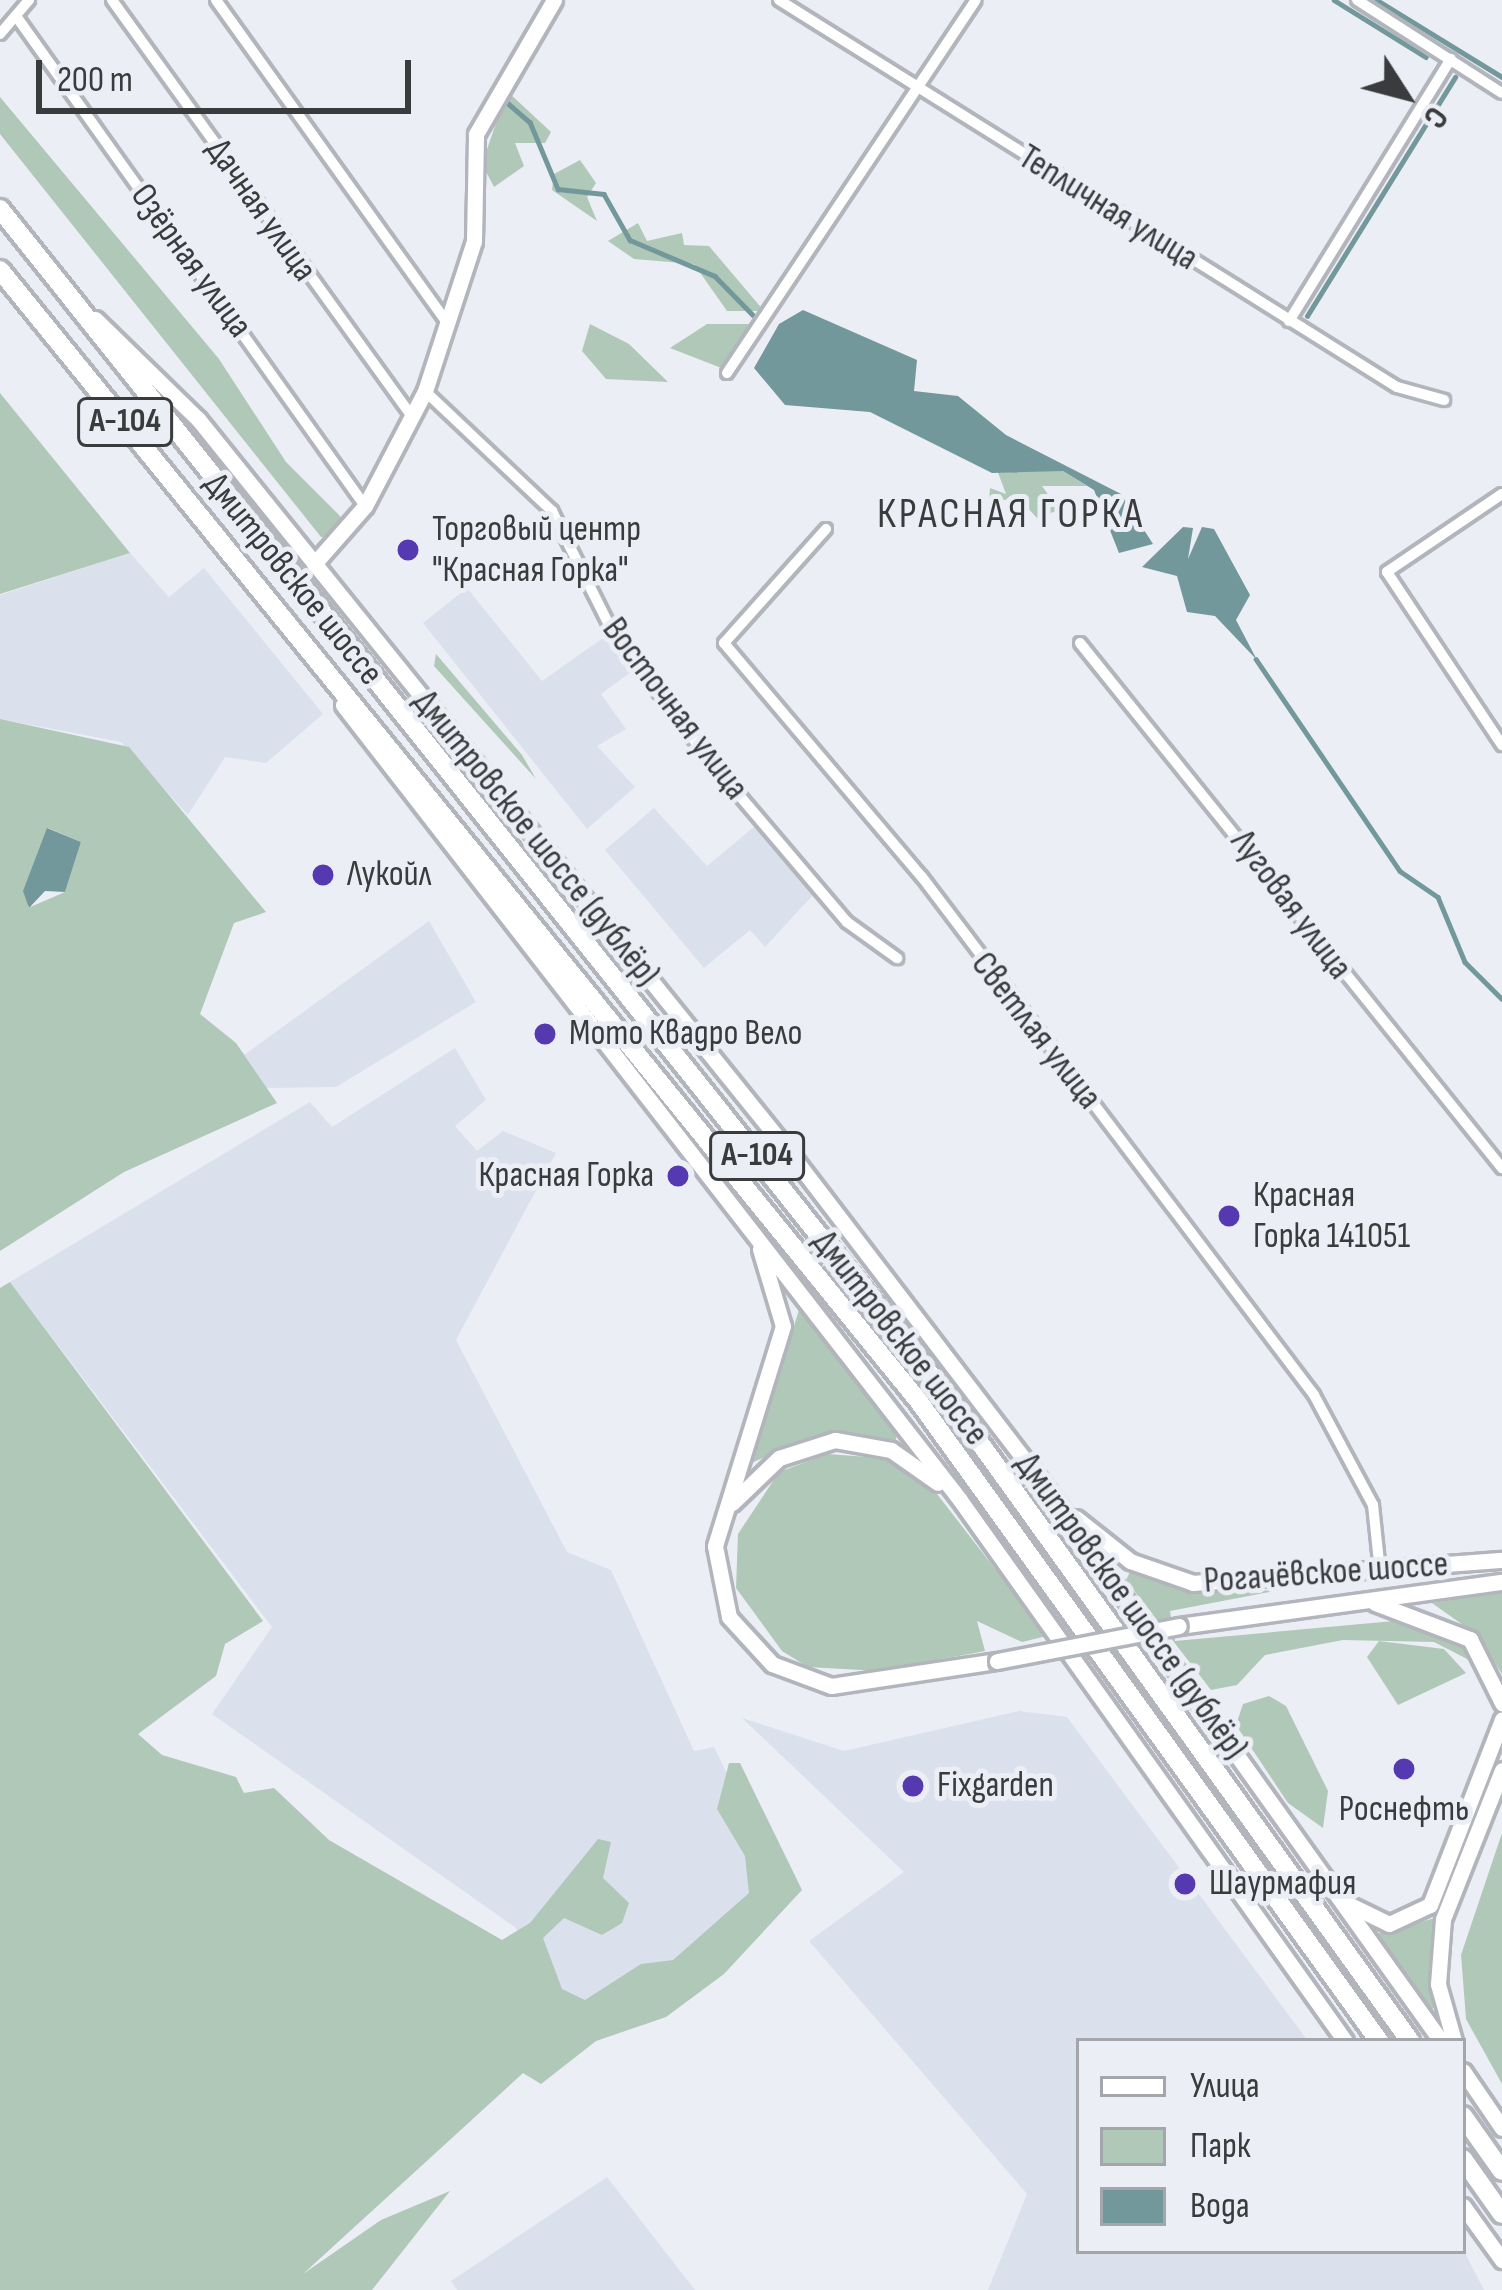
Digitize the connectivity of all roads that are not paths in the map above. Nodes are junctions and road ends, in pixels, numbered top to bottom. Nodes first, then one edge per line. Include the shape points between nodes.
1 (29, 0) edge
2 (112, 0) edge
3 (216, 0) edge
4 (554, 0) edge
5 (779, 0) edge
6 (976, 0) edge
7 (1358, 0) edge
8 (16, 16) junction
9 (0, 34) edge
10 (1451, 59) junction
11 (919, 91) junction
12 (1502, 93) edge
13 (0, 209) edge
14 (0, 270) edge
15 (71, 297) junction
16 (446, 321) junction
17 (1289, 321) junction
18 (727, 373) dead end
19 (424, 391) junction
20 (1444, 400) dead end
21 (413, 418) junction
22 (1502, 494) edge
23 (365, 506) junction
24 (826, 529) dead end
25 (314, 564) junction
26 (268, 596) junction
27 (1079, 643) dead end
28 (1502, 745) edge
29 (898, 958) dead end
30 (1502, 1168) edge
31 (754, 1232) junction
32 (1041, 1480) junction
33 (960, 1500) junction
34 (723, 1515) junction
35 (1502, 1560) edge
36 (1380, 1572) junction
37 (1502, 1582) edge
38 (1354, 1600) junction
39 (1502, 1703) edge
40 (1502, 1719) edge
41 (1502, 1770) edge
42 (1330, 1886) junction
43 (1344, 2038) edge
44 (1377, 2038) edge
45 (1407, 2038) edge
46 (1440, 2038) edge
47 (1453, 2038) edge
48 (1466, 2066) edge
49 (1466, 2075) edge
50 (1484, 2101) junction
51 (1466, 2120) edge
52 (1502, 2128) edge
53 (1466, 2163) edge
54 (1502, 2171) edge
55 (1466, 2210) edge
56 (1502, 2215) edge
57 (1502, 2260) edge

1 - 8 street
2 - 21 street, Дачная улица
3 - 16 street
4 - 16 main road via 476,134 474,241
5 - 11 street, Тепличная улица
6 - 11 street
7 - 10 street
8 - 9 street
8 - 23 street, Озёрная улица
10 - 12 street
10 - 17 street
11 - 17 street, Тепличная улица
11 - 18 street
13 - 15 highway, Дмитровское шоссе / А-104
14 - 26 highway, Дмитровское шоссе / А-104
15 - 25 main road, Дмитровское шоссе (дублёр) via 198,419
15 - 45 highway, Дмитровское шоссе / А-104 via 936,1382
16 - 19 main road
17 - 20 street, Тепличная улица via 1410,394
19 - 21 main road
19 - 29 street, Восточная улица via 552,511 593,600 706,756 847,922
21 - 23 main road
22 - 28 street via 1387,572
23 - 25 main road
24 - 36 street, Светлая улица via 724,643 922,877 1314,1395 1373,1505
25 - 32 main road, Дмитровское шоссе (дублёр)
26 - 31 main road, Дмитровское шоссе (дублёр) via 481,892
26 - 44 highway, Дмитровское шоссе / А-104 via 917,1399
27 - 30 street, Луговая улица
31 - 33 main road, Дмитровское шоссе (дублёр)
31 - 34 main road via 780,1303 781,1350
32 - 36 main road, Рогачёвское шоссе via 1101,1541 1159,1574 1231,1586
32 - 42 main road, Дмитровское шоссе (дублёр)
33 - 34 main road via 891,1450 836,1440 779,1458
33 - 43 main road, Дмитровское шоссе (дублёр)
34 - 38 main road, bridge via 718,1587 746,1644 772,1664 862,1686
35 - 36 main road, Рогачёвское шоссе
37 - 38 main road
38 - 39 main road via 1450,1625 1482,1653
40 - 42 main road via 1421,1914 1376,1920
41 - 47 main road via 1443,1919 1438,1984
42 - 46 main road, Дмитровское шоссе (дублёр)
48 - 50 main road
49 - 50 main road
50 - 52 main road
51 - 54 highway
53 - 56 highway
55 - 57 main road

